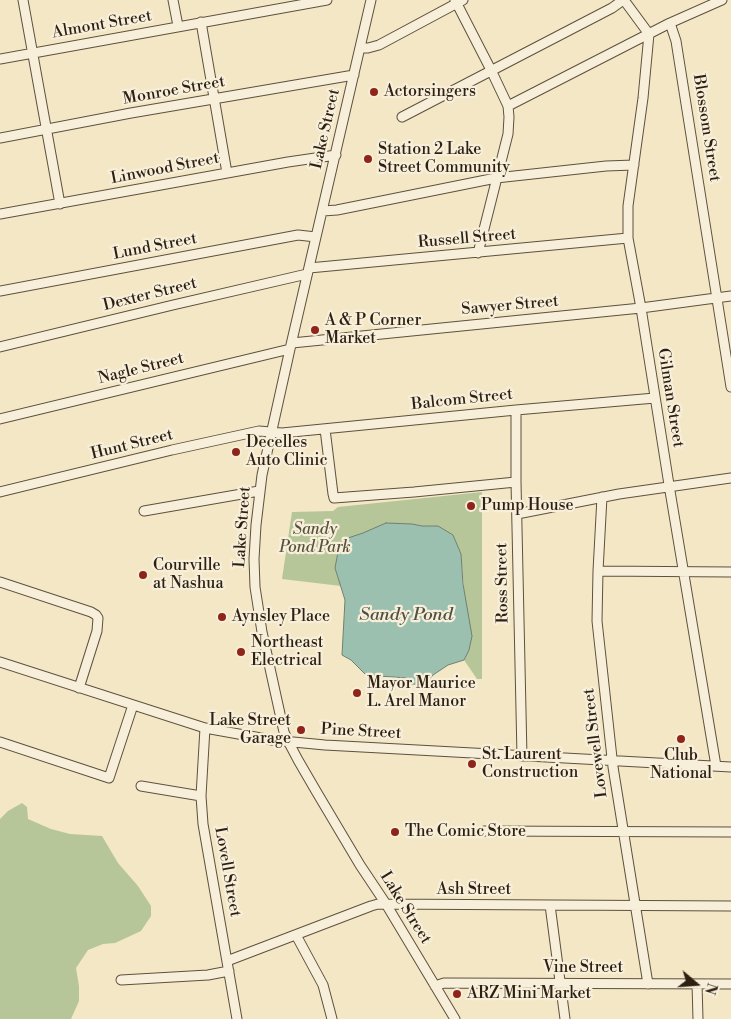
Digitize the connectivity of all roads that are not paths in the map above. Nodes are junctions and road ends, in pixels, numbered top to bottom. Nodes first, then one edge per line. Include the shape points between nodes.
1 (23, 0) edge
2 (173, 0) edge
3 (327, 0) edge
4 (371, 0) edge
5 (624, 0) edge
6 (722, 0) edge
7 (458, 1) edge
8 (200, 22) junction
9 (670, 23) junction
10 (178, 26) junction
11 (649, 34) junction
12 (360, 48) junction
13 (33, 53) junction
14 (0, 59) edge
15 (491, 70) junction
16 (354, 75) junction
17 (215, 99) junction
18 (508, 106) junction
19 (402, 117) dead end
20 (47, 130) junction
21 (0, 138) edge
22 (336, 155) junction
23 (634, 165) junction
24 (227, 173) junction
25 (496, 178) junction
26 (60, 204) junction
27 (323, 211) junction
28 (0, 214) edge
29 (316, 237) junction
30 (628, 238) junction
31 (478, 253) junction
32 (308, 271) junction
33 (0, 291) edge
34 (731, 296) edge
35 (717, 298) junction
36 (641, 308) junction
37 (291, 346) junction
38 (0, 347) edge
39 (731, 387) edge
40 (655, 398) junction
41 (516, 410) junction
42 (0, 419) edge
43 (325, 429) junction
44 (271, 432) junction
45 (731, 478) edge
46 (516, 482) junction
47 (669, 487) junction
48 (259, 490) junction
49 (0, 492) edge
50 (602, 497) junction
51 (144, 511) dead end
52 (517, 514) junction
53 (598, 571) junction
54 (684, 572) junction
55 (731, 572) edge
56 (0, 582) edge
57 (0, 662) edge
58 (79, 688) junction
59 (133, 705) junction
60 (205, 728) junction
61 (288, 741) junction
62 (0, 742) edge
63 (522, 756) junction
64 (612, 760) junction
65 (716, 766) junction
66 (731, 767) edge
67 (141, 786) dead end
68 (201, 796) junction
69 (484, 831) dead end
70 (623, 831) junction
71 (731, 832) edge
72 (386, 904) junction
73 (550, 905) junction
74 (635, 905) junction
75 (731, 906) edge
76 (296, 935) junction
77 (228, 966) junction
78 (121, 980) dead end
79 (560, 983) junction
80 (648, 984) junction
81 (697, 984) junction
82 (731, 984) edge
83 (435, 986) junction
84 (238, 1019) edge
85 (332, 1019) edge
86 (455, 1019) edge
87 (565, 1019) edge
88 (698, 1019) edge

1 - 13 street
2 - 10 street
3 - 8 street, Almont Street
4 - 12 street, Lake Street
5 - 11 street
5 - 15 street
6 - 9 street
7 - 12 street via 379,45
7 - 15 street
8 - 10 street, Almont Street
8 - 17 street
9 - 11 street
9 - 35 street, Blossom Street via 676,41
10 - 13 street, Almont Street
11 - 18 street
11 - 23 street, Gilman Street
12 - 16 street, Lake Street
13 - 14 street, Almont Street
13 - 20 street
15 - 18 street
15 - 19 street
16 - 17 street, Monroe Street
16 - 22 street, Lake Street
17 - 20 street, Monroe Street
17 - 24 street
18 - 25 street via 508,134
20 - 21 street, Monroe Street
20 - 26 street
22 - 24 street, Linwood Street
22 - 27 street, Lake Street
23 - 25 street
23 - 30 street, Gilman Street via 628,206
24 - 26 street, Linwood Street
25 - 27 street
25 - 31 street
26 - 28 street, Linwood Street
27 - 29 street, Lake Street
29 - 32 street, Lake Street
29 - 33 street, Lund Street via 298,235
30 - 31 street, Russell Street
30 - 36 street, Gilman Street
31 - 32 street, Russell Street
32 - 37 street, Lake Street
32 - 38 street, Dexter Street
34 - 35 street, Sawyer Street
35 - 36 street, Sawyer Street
35 - 39 street, Blossom Street
36 - 37 street, Sawyer Street
36 - 40 street, Gilman Street
37 - 42 street, Nagle Street
37 - 44 street, Lake Street
40 - 41 street, Balcom Street
40 - 47 street, Gilman Street
41 - 43 street, Balcom Street
41 - 46 street, Ross Street
43 - 44 street, Balcom Street
43 - 46 street via 334,498
44 - 48 street, Lake Street
44 - 49 street, Hunt Street via 259,431
45 - 47 street
46 - 52 street, Ross Street
47 - 50 street
47 - 54 street, Gilman Street
48 - 51 street
48 - 61 street, Lake Street via 254,550 256,594
50 - 52 street
50 - 53 street, Lovewell Street
52 - 63 street, Ross Street
53 - 54 street
53 - 64 street, Lovewell Street via 597,621
54 - 55 street
54 - 65 street, Gilman Street
56 - 58 street via 96,615 97,631
57 - 58 street, Pine Street
58 - 59 street, Pine Street
59 - 60 street, Pine Street
59 - 62 street via 109,778
60 - 61 street, Pine Street
60 - 68 street, Lovell Street
61 - 63 street, Pine Street
61 - 72 street, Lake Street
63 - 64 street, Pine Street
64 - 65 street, Pine Street
64 - 70 street, Lovewell Street
65 - 66 street, Pine Street
67 - 68 street
68 - 77 street, Lovell Street
69 - 70 street
70 - 71 street
70 - 74 street, Lovewell Street
72 - 73 street, Ash Street
72 - 76 street, Ash Street via 371,906
72 - 83 street, Lake Street
73 - 74 street, Ash Street
73 - 79 street
74 - 75 street, Ash Street
74 - 80 street, Lovewell Street
76 - 77 street, Ash Street
76 - 85 street via 323,985
77 - 78 street, Ash Street via 208,975
77 - 84 street, Lovell Street
79 - 80 street, Vine Street
79 - 83 street, Vine Street via 444,983
79 - 87 street
80 - 81 street, Vine Street
81 - 82 street, Vine Street
81 - 88 street
83 - 86 street, Lake Street

